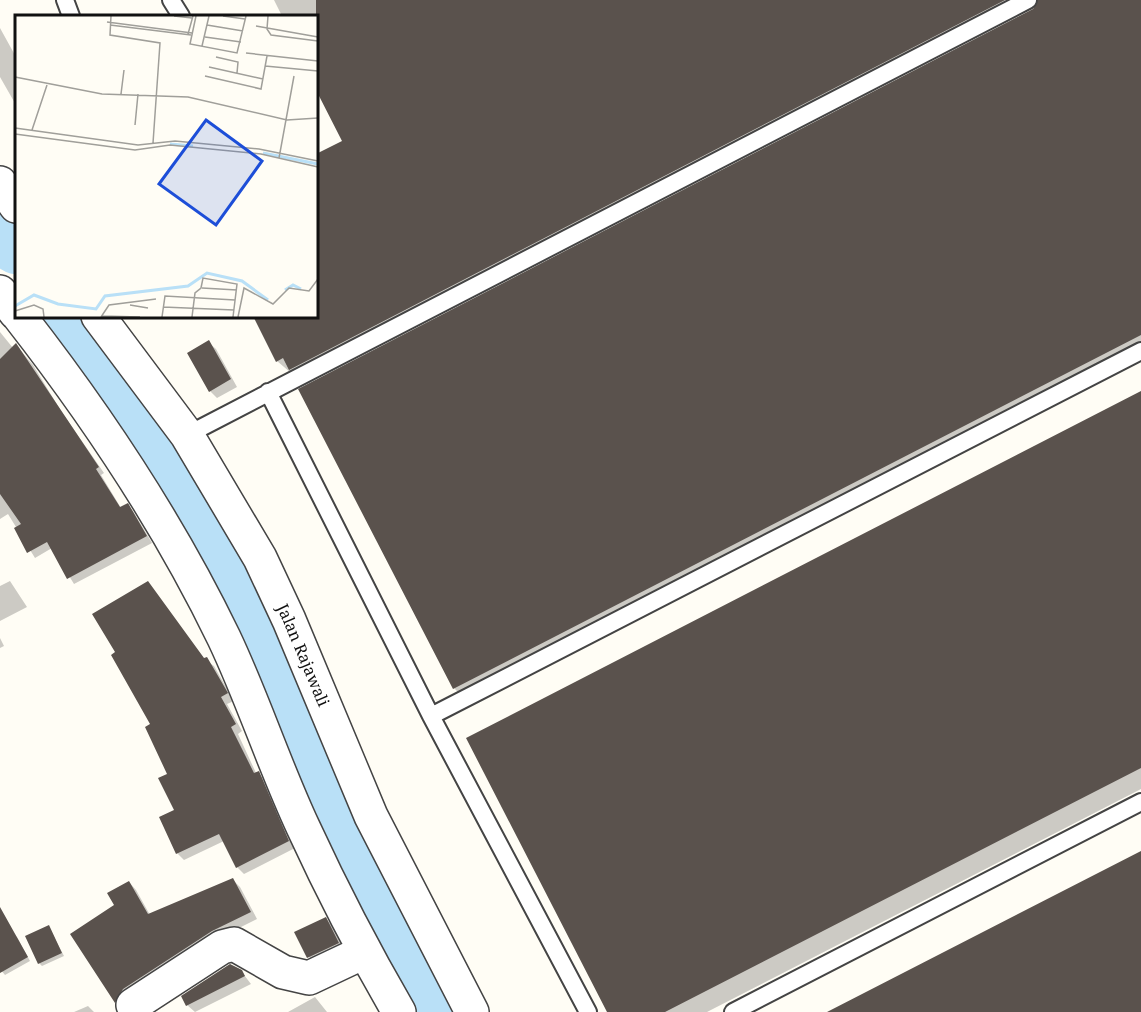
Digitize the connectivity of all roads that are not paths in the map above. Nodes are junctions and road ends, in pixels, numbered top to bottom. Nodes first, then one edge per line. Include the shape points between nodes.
1 (65, 0) edge
2 (171, 0) edge
3 (1028, 0) edge
4 (70, 15) edge
5 (180, 15) edge
6 (0, 292) edge
7 (15, 312) edge
8 (21, 318) edge
9 (99, 318) edge
10 (1141, 351) edge
11 (268, 392) junction
12 (187, 435) junction
13 (431, 716) junction
14 (1141, 802) edge
15 (364, 952) junction
16 (133, 1005) dead end
17 (399, 1012) edge
18 (472, 1012) edge
19 (588, 1012) edge
20 (733, 1012) edge

1 - 4 lane
2 - 5 lane
3 - 11 lane
6 - 7 street
8 - 15 street via 118,455 181,556 224,639 302,826
9 - 12 street, Jalan Rajawali
10 - 13 lane
11 - 12 lane
11 - 13 lane
12 - 18 street, Jalan Rajawali via 275,588 371,816
13 - 19 lane
14 - 20 lane
15 - 16 street via 309,978 283,972 234,945 228,946
15 - 17 street

